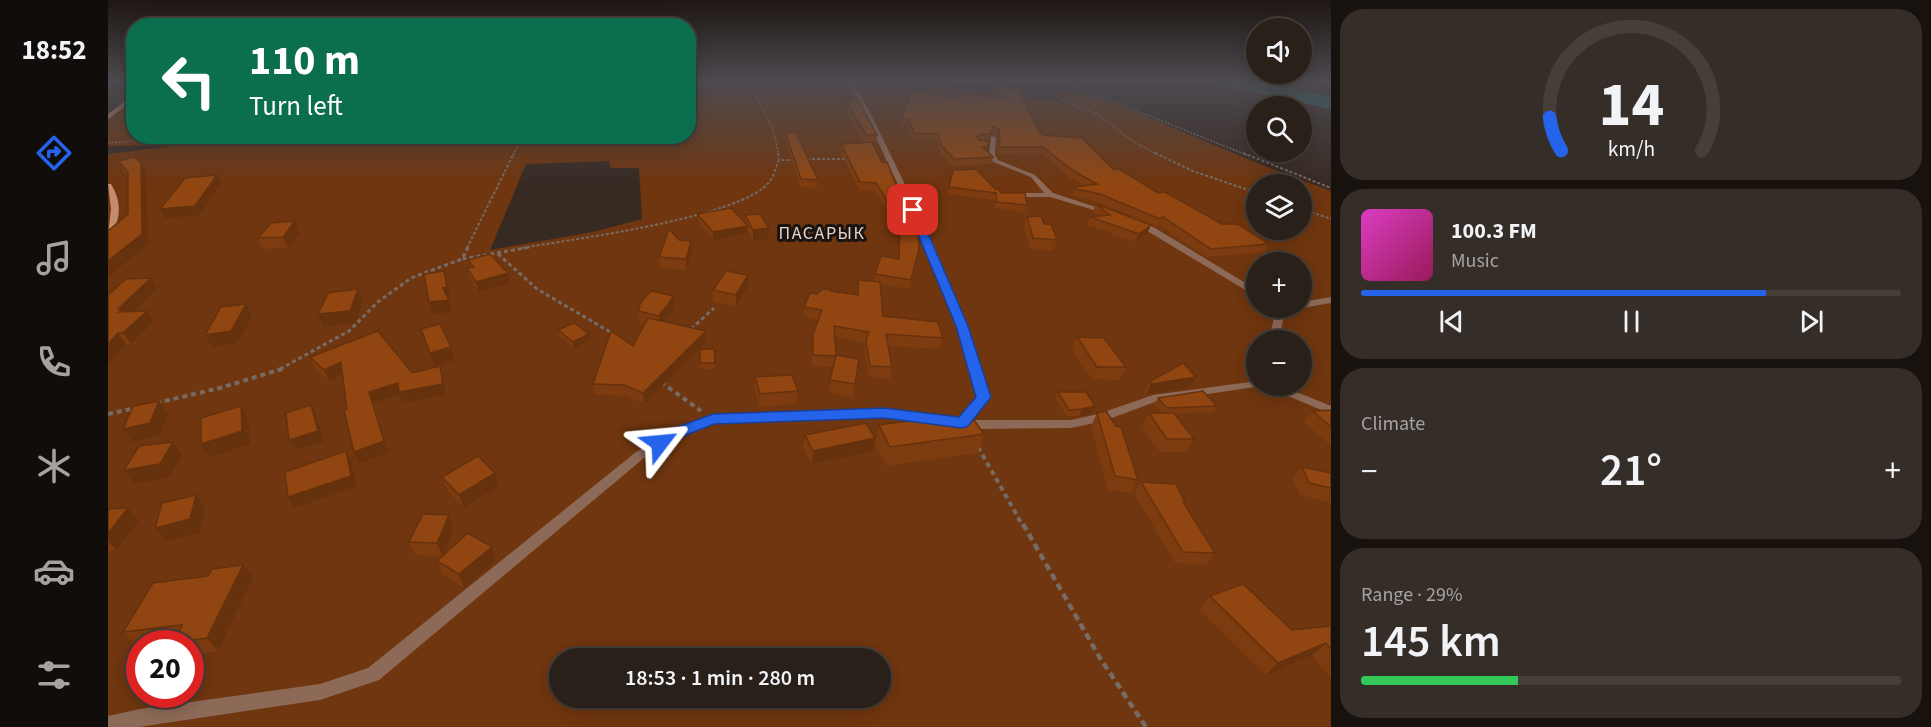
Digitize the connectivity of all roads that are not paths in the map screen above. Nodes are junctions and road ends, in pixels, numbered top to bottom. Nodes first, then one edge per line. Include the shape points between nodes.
1 (868, 115) edge
2 (993, 137) edge
3 (108, 186) edge
4 (1002, 195) edge
5 (1050, 195) junction
6 (1114, 214) edge
7 (1125, 219) edge
8 (108, 232) edge
9 (1246, 287) edge
10 (1331, 300) edge
11 (1312, 303) edge
12 (1246, 386) edge
13 (1297, 396) edge
14 (1331, 410) edge
15 (962, 423) junction
16 (108, 725) edge

1 - 15 lane via 930,245 962,326 983,397
2 - 5 lane via 995,161 1033,176
3 - 8 street via 116,212
4 - 5 lane
5 - 6 lane
7 - 9 lane via 1152,230
10 - 11 lane
12 - 15 lane via 1153,399 1071,424
13 - 14 lane
15 - 16 lane via 884,413 713,419 640,455 373,674 320,692

